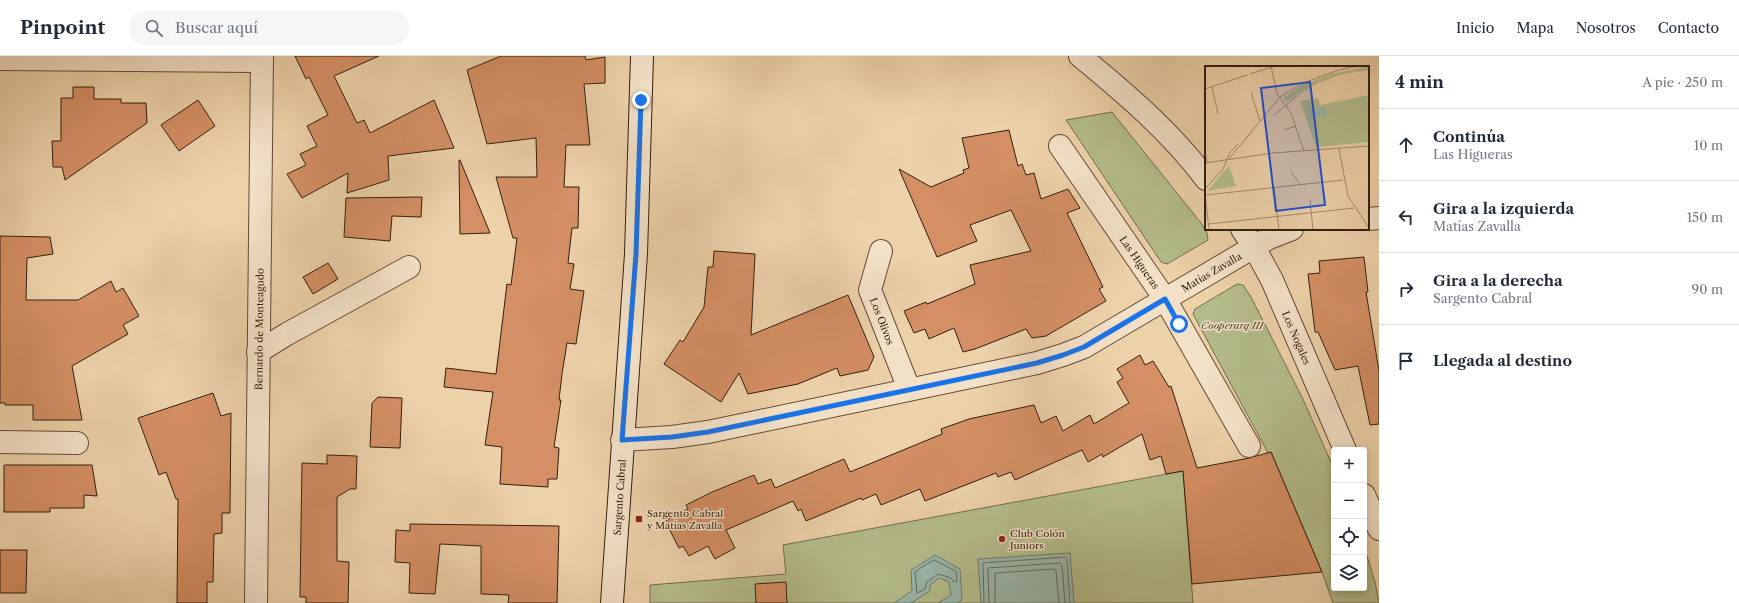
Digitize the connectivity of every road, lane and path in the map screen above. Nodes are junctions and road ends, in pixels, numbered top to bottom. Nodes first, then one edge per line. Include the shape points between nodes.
1 (642, 56) edge
2 (1080, 56) edge
3 (0, 59) edge
4 (262, 59) edge
5 (1060, 146) dead end
6 (1205, 178) edge
7 (1379, 218) edge
8 (1369, 219) edge
9 (1243, 230) edge
10 (1288, 230) edge
11 (1254, 247) junction
12 (881, 251) dead end
13 (410, 267) dead end
14 (1165, 299) junction
15 (258, 352) junction
16 (909, 389) junction
17 (622, 440) junction
18 (0, 442) edge
19 (77, 443) dead end
20 (1249, 446) dead end
21 (1344, 447) edge
22 (1367, 501) edge
23 (1379, 530) edge
24 (256, 603) edge
25 (612, 603) edge

1 - 17 street, Sargento Cabral via 636,254
2 - 6 street via 1142,109
3 - 4 street
4 - 15 street, Bernardo de Monteagudo
5 - 14 street, Las Higueras
7 - 8 street
9 - 11 street, Los Nogales
10 - 11 street, Matías Zavalla
11 - 14 street, Matías Zavalla
11 - 21 street, Los Nogales via 1272,280
12 - 16 street, Los Olivos via 870,290
13 - 15 street
14 - 16 street, Matías Zavalla via 1084,347 1063,355 1037,363
14 - 20 street, Las Higueras
15 - 24 street, Bernardo de Monteagudo
16 - 17 street, Matías Zavalla via 708,432
17 - 25 street, Sargento Cabral
18 - 19 street
22 - 23 street

